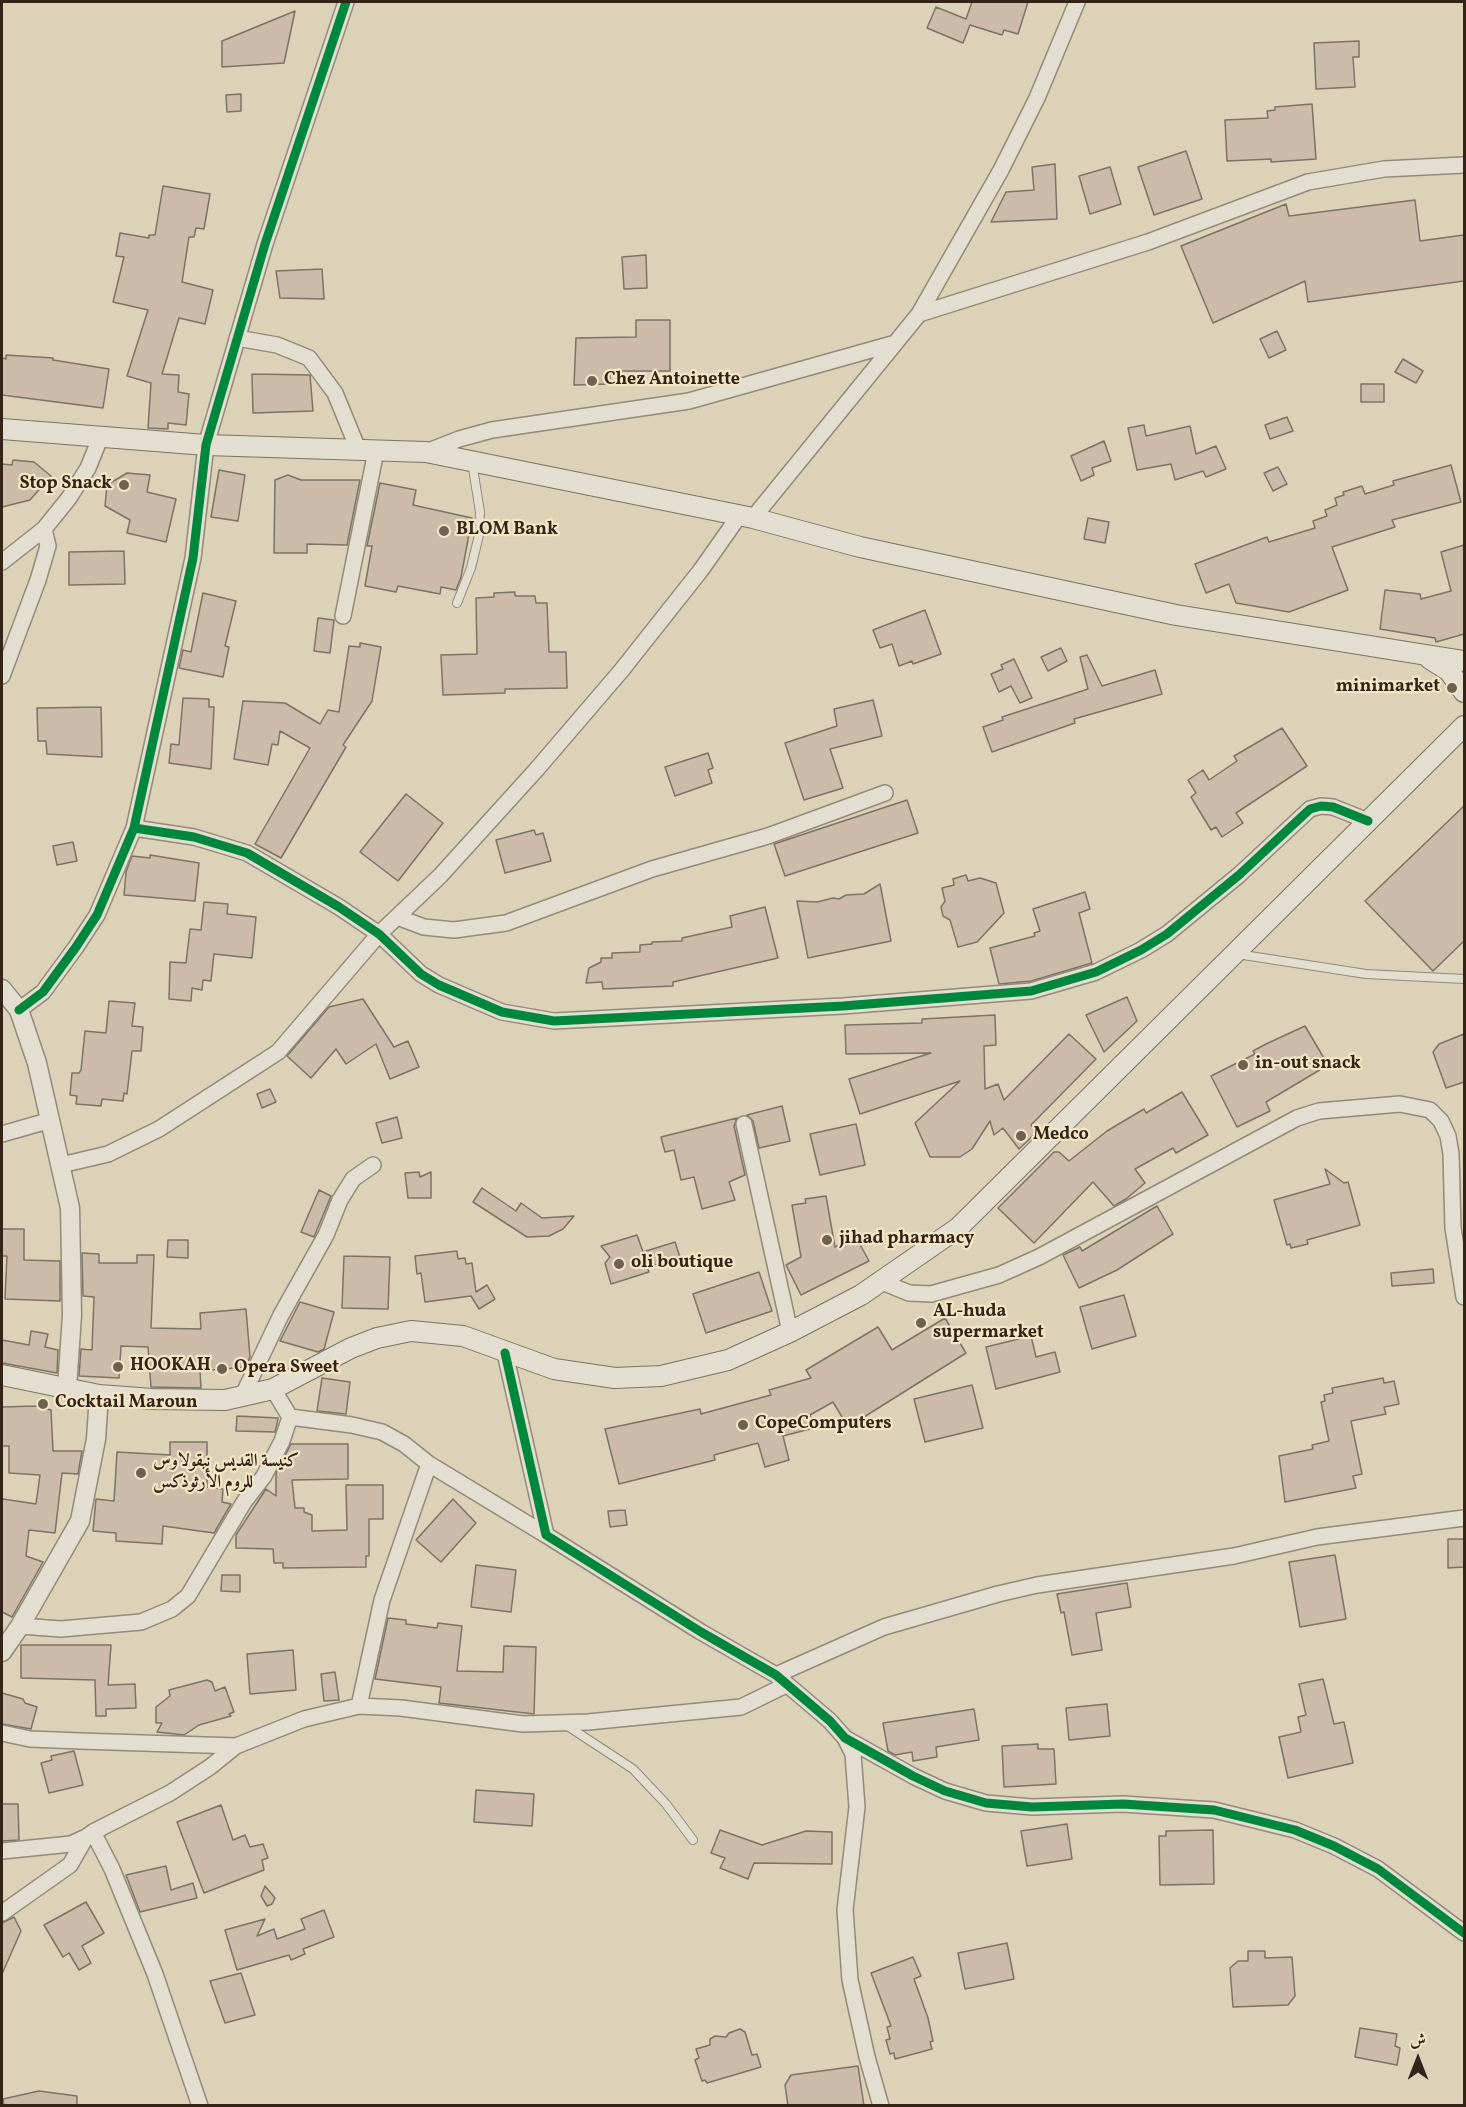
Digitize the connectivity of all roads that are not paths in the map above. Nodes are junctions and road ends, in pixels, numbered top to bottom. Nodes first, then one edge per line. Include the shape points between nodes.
1 (346, 2) edge
2 (1077, 2) edge
3 (1464, 165) edge
4 (919, 314) junction
5 (237, 338) junction
6 (892, 344) junction
7 (2, 429) edge
8 (101, 436) junction
9 (206, 445) junction
10 (367, 450) junction
11 (426, 452) junction
12 (472, 461) junction
13 (746, 517) junction
14 (44, 529) junction
15 (2, 562) edge
16 (458, 603) dead end
17 (343, 616) dead end
18 (1428, 657) junction
19 (1464, 661) edge
20 (2, 676) edge
21 (1464, 692) edge
22 (1464, 726) edge
23 (885, 793) dead end
24 (1368, 821) junction
25 (134, 828) junction
26 (397, 917) junction
27 (379, 934) junction
28 (1236, 954) junction
29 (1464, 979) edge
30 (2, 989) edge
31 (19, 1010) junction
32 (51, 1120) junction
33 (744, 1124) dead end
34 (2, 1134) edge
35 (61, 1165) junction
36 (373, 1165) dead end
37 (882, 1282) junction
38 (1464, 1297) edge
39 (790, 1332) junction
40 (505, 1353) junction
41 (2, 1375) edge
42 (67, 1388) junction
43 (273, 1389) junction
44 (99, 1395) junction
45 (243, 1395) junction
46 (290, 1417) junction
47 (429, 1464) junction
48 (1464, 1518) edge
49 (546, 1535) junction
50 (20, 1626) junction
51 (2, 1652) edge
52 (781, 1680) junction
53 (360, 1706) junction
54 (564, 1724) junction
55 (2, 1733) edge
56 (845, 1738) junction
57 (236, 1746) junction
58 (89, 1835) junction
59 (693, 1840) dead end
60 (2, 1851) edge
61 (2, 1913) edge
62 (1464, 1933) edge
63 (200, 2106) edge
64 (881, 2106) edge

1 - 5 street
2 - 4 street via 1006,160
3 - 4 street via 1383,169 1308,182 1148,242
4 - 6 street
5 - 9 street
5 - 10 street via 277,345 309,358 335,393
6 - 11 street via 689,400 492,430
6 - 13 street
7 - 8 main road
8 - 9 main road
8 - 14 street via 88,468
9 - 10 main road
9 - 25 street via 193,558
10 - 11 main road
10 - 17 street
11 - 12 main road
12 - 13 main road
12 - 16 lane via 480,512 479,535
13 - 18 main road via 860,547 1176,615
13 - 26 street via 545,760 440,876
14 - 15 street
14 - 20 street via 48,546
18 - 19 main road
18 - 21 main road via 1449,671
22 - 24 main road
23 - 26 street via 768,836 652,869 506,923 454,930 424,927
24 - 27 street via 1333,807 1310,809 1202,906 1141,950 1096,972 1010,994 554,1021 502,1012 439,985 421,974
24 - 28 main road
25 - 27 street via 194,837 247,853
25 - 31 street via 97,915 43,992
26 - 27 street
27 - 35 street via 278,1052 262,1064 159,1129 108,1154
28 - 29 lane via 1366,974
28 - 37 main road via 958,1228
30 - 31 street
31 - 32 street
32 - 34 street
32 - 35 street
33 - 39 street
35 - 42 street via 70,1208 72,1256
36 - 45 street via 353,1179 340,1200 326,1235 280,1315
37 - 38 street via 909,1293 931,1294 999,1275 1071,1241 1297,1118 1319,1111 1400,1104 1430,1110 1442,1121 1448,1136 1453,1228
37 - 39 main road
39 - 40 main road via 728,1360 661,1376 594,1376 554,1369
40 - 43 main road via 463,1336 411,1331 351,1348
40 - 49 street
41 - 42 main road
42 - 44 main road
43 - 45 main road
43 - 46 street
44 - 45 main road via 192,1401
44 - 50 street via 96,1439 80,1521
46 - 47 street via 382,1432
46 - 50 street via 264,1476 188,1596 172,1609 141,1622 61,1629
47 - 49 street
47 - 53 street via 382,1600
48 - 52 street via 1317,1537 1234,1556 1008,1592 884,1627
49 - 52 street
50 - 51 street
52 - 54 street via 741,1707
52 - 56 street
53 - 54 street via 523,1724
53 - 57 street via 304,1719
54 - 59 lane via 633,1769
55 - 57 street via 50,1740
56 - 62 street via 945,1791 986,1803 1214,1809 1286,1827 1378,1869
56 - 64 street via 853,1754 857,1807 845,1910 850,1980
57 - 58 street via 170,1793
58 - 60 street via 71,1844
58 - 61 street via 70,1865
58 - 63 street via 112,1869 155,1974

